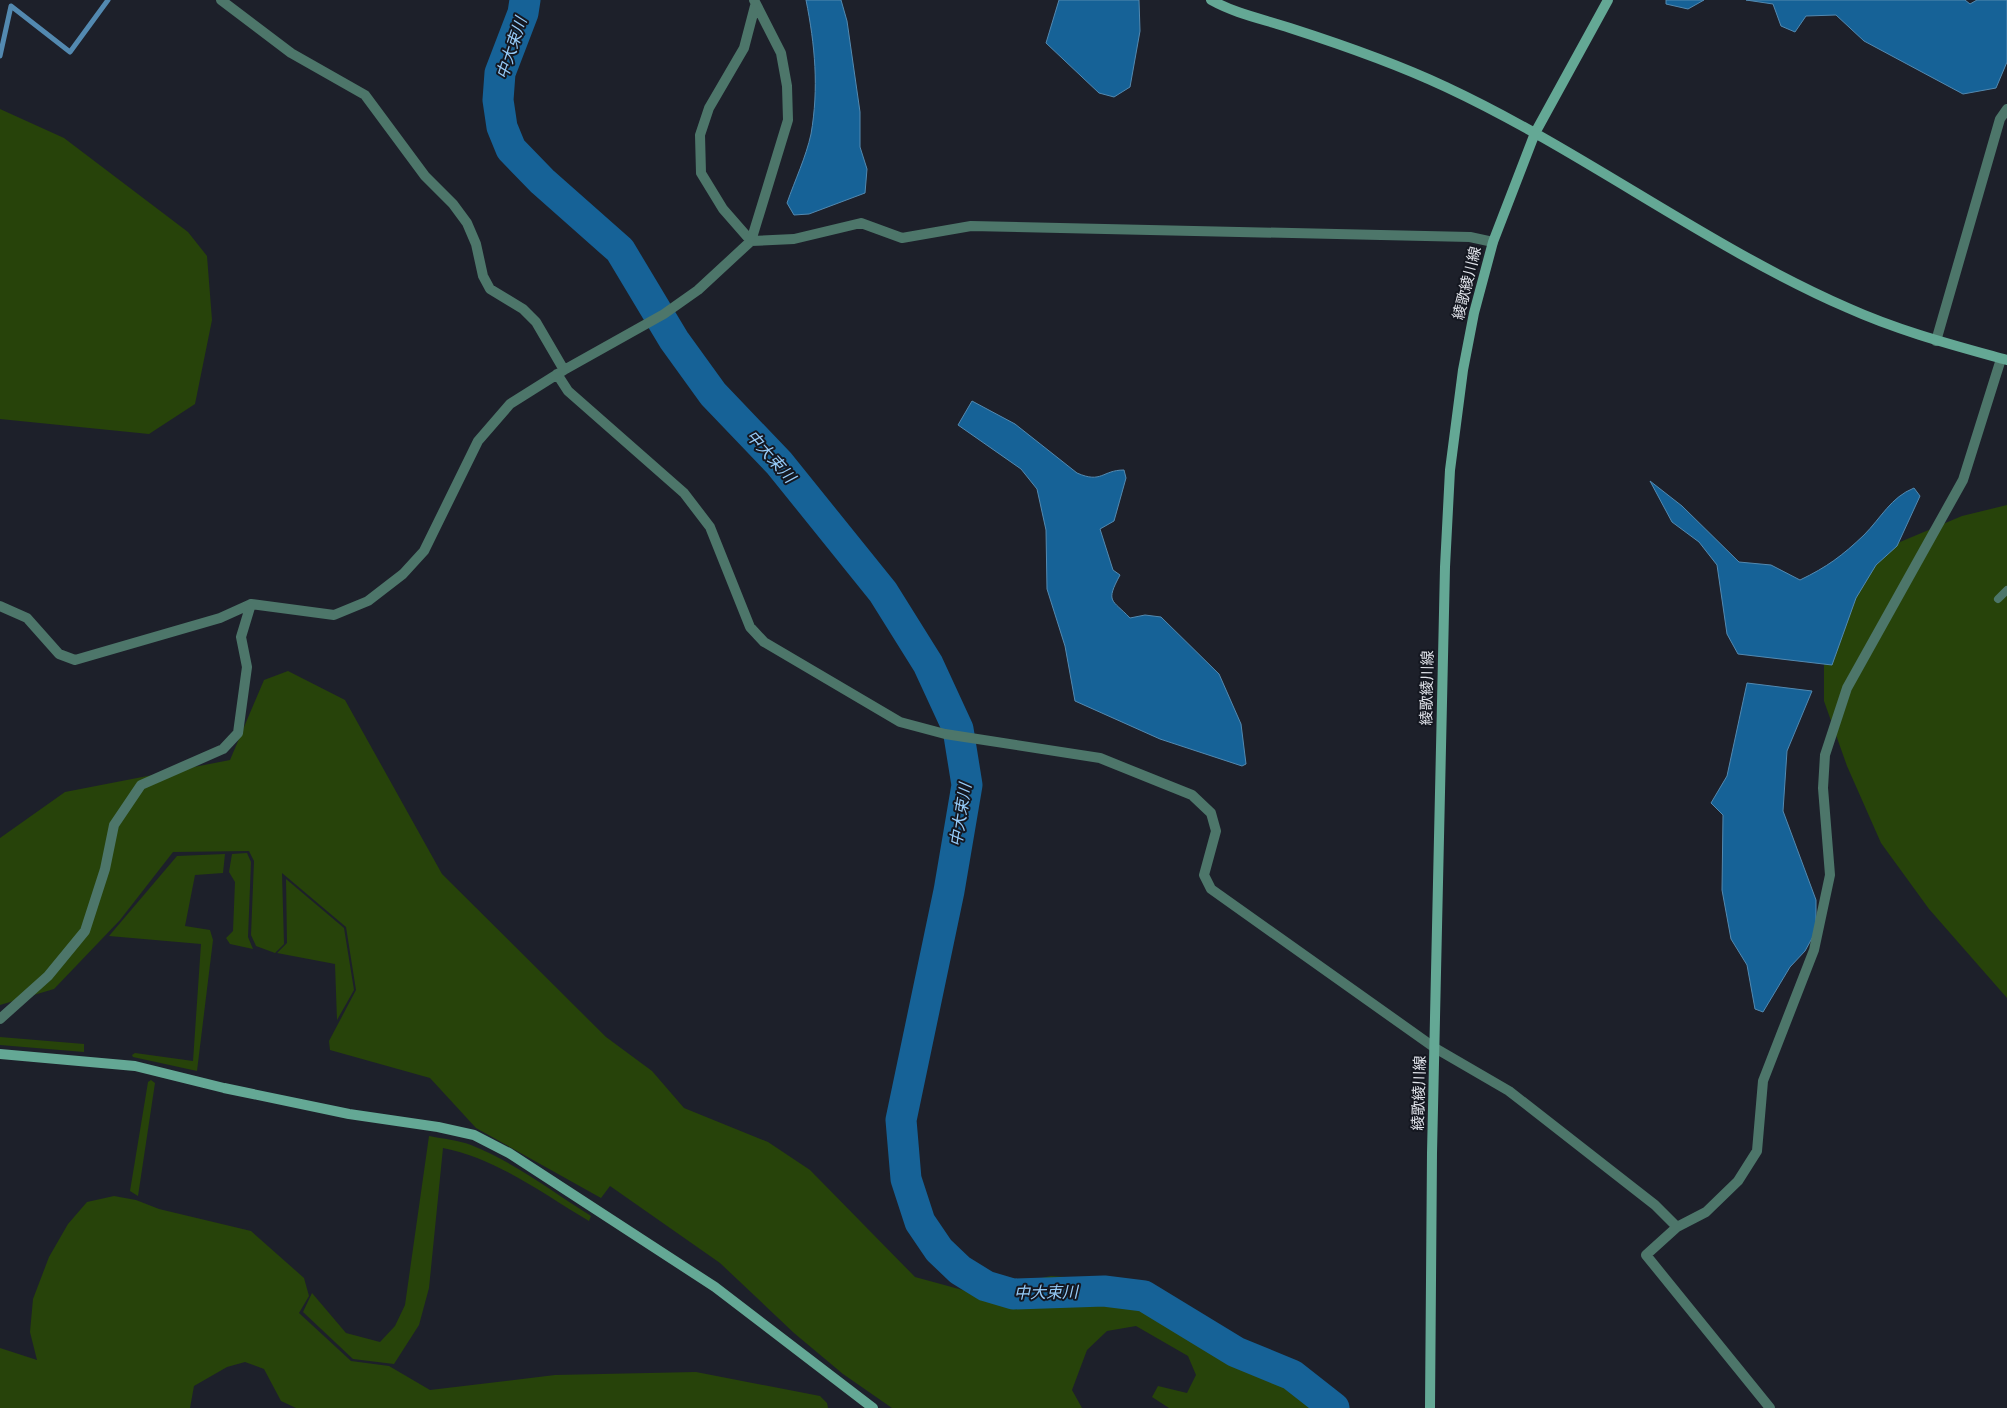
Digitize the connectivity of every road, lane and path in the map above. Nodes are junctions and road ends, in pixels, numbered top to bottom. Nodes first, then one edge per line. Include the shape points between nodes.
1 (221, 0) edge
2 (1211, 0) edge
3 (1608, 0) edge
4 (754, 3) edge
5 (2007, 109) edge
6 (1535, 133) junction
7 (751, 241) junction
8 (1493, 242) junction
9 (1936, 341) junction
10 (2004, 360) edge
11 (560, 372) junction
12 (2007, 590) edge
13 (1998, 599) dead end
14 (251, 604) junction
15 (0, 606) edge
16 (0, 1019) edge
17 (1435, 1048) junction
18 (0, 1054) edge
19 (1677, 1227) junction
20 (873, 1408) edge
21 (1430, 1408) edge
22 (1770, 1408) edge

1 - 11 street via 291,53 365,95 425,176 467,223 490,289 523,309 536,322
2 - 6 street via 1242,14 1378,57 1447,87
3 - 6 street, 綾歌綾川線
4 - 7 street via 781,53 787,86 788,120
4 - 7 street via 744,48 709,108 700,135 701,173 723,209
5 - 9 street via 2000,119
6 - 8 street, 綾歌綾川線
6 - 9 street via 1764,267 1848,308
7 - 8 street via 794,238 861,223 902,238 981,226 1442,236
7 - 11 street via 698,290 664,314
8 - 17 street, 綾歌綾川線 via 1474,312 1463,370 1450,470
9 - 10 street
10 - 19 street via 1963,480 1847,688 1837,714 1825,754 1823,788 1830,875 1814,950 1763,1081 1757,1151 1738,1181 1706,1212
11 - 14 street via 510,404 478,441 424,551 403,574 368,601 334,615
11 - 17 street via 568,391 684,493 710,527 750,627 764,642 900,722 945,734 1100,758 1192,795 1211,814 1216,831 1204,875 1211,890
12 - 13 lane
14 - 15 street via 220,618 75,660 59,654 27,618
14 - 16 street via 241,637 248,667 238,733 223,749 141,785 114,825 105,869 84,931 48,976
17 - 19 street via 1509,1091 1655,1205
17 - 21 street, 綾歌綾川線
18 - 20 street via 135,1066 349,1114 474,1135 509,1153 715,1287
19 - 22 street via 1646,1255

